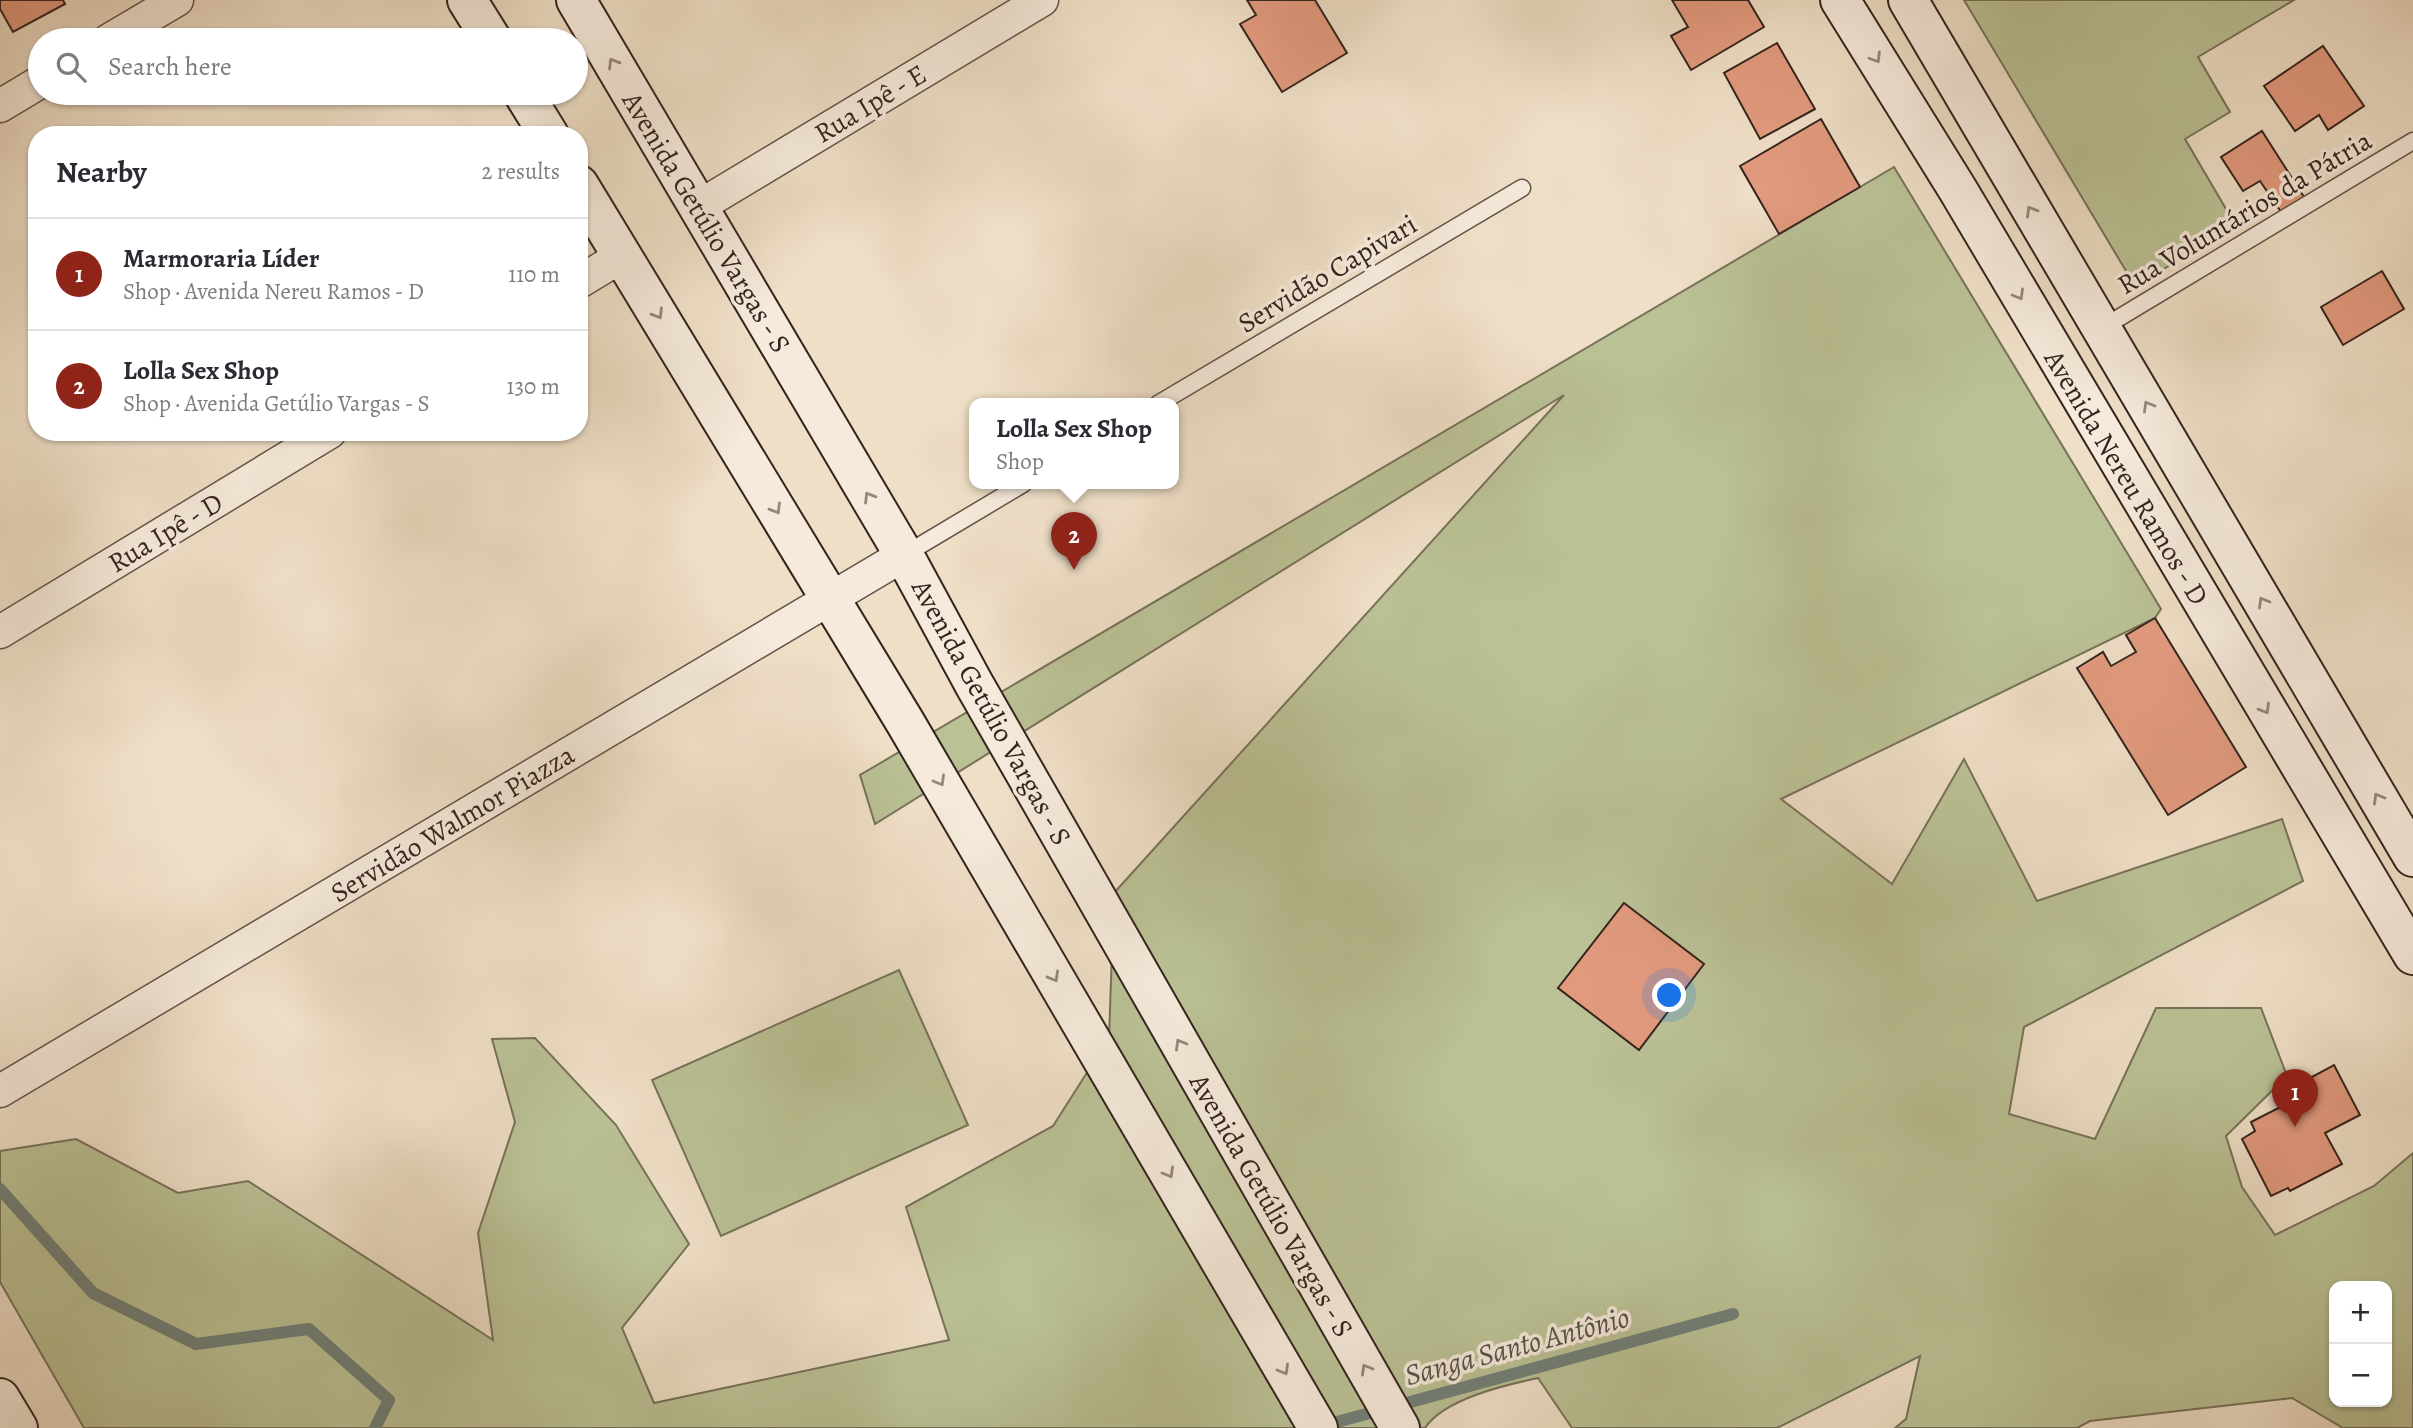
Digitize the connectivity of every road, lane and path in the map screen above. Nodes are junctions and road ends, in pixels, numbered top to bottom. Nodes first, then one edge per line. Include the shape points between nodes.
1 (177, 0) edge
2 (467, 0) edge
3 (576, 0) edge
4 (1042, 0) edge
5 (1840, 0) edge
6 (1909, 0) edge
7 (129, 28) edge
8 (484, 28) edge
9 (28, 89) edge
10 (530, 105) edge
11 (0, 106) edge
12 (543, 126) edge
13 (2413, 141) edge
14 (2002, 162) junction
15 (1521, 188) dead end
16 (1958, 190) junction
17 (588, 200) edge
18 (698, 207) junction
19 (622, 256) junction
20 (588, 277) edge
21 (2102, 328) junction
22 (1168, 398) edge
23 (315, 441) edge
24 (1015, 489) edge
25 (904, 555) junction
26 (830, 598) junction
27 (0, 632) edge
28 (2283, 636) junction
29 (2237, 662) junction
30 (2413, 857) edge
31 (2413, 871) edge
32 (2376, 893) junction
33 (2413, 955) edge
34 (0, 1091) edge
35 (0, 1398) edge
36 (18, 1428) edge
37 (1318, 1428) edge
38 (1400, 1428) edge

1 - 7 street
2 - 8 street
18 -> 3 street, Avenida Getúlio Vargas - S
4 - 18 street, Rua Ipê - E
5 -> 16 street, Avenida Nereu Ramos - D
6 - 14 street, Avenida Nereu Ramos - D
9 - 11 street
10 - 12 street
13 - 21 lane, Rua Voluntários da Pátria
14 - 16 street
21 -> 14 street, Avenida Nereu Ramos - D
15 - 22 lane, Servidão Capivari
16 -> 29 street, Avenida Nereu Ramos - D
17 - 19 street
25 -> 18 street, Avenida Getúlio Vargas - S
19 - 20 street
19 -> 26 street
28 -> 21 street, Avenida Nereu Ramos - D
23 - 27 street, Rua Ipê - D
24 - 25 lane
25 - 26 street, Servidão Walmor Piazza
38 -> 25 street, Avenida Getúlio Vargas - S
26 - 34 street, Servidão Walmor Piazza
26 -> 37 street
28 - 29 street
30 -> 28 street, Avenida Nereu Ramos - D
29 -> 32 street, Avenida Nereu Ramos - D
31 - 32 street
32 - 33 street, Avenida Nereu Ramos - D
35 - 36 street

